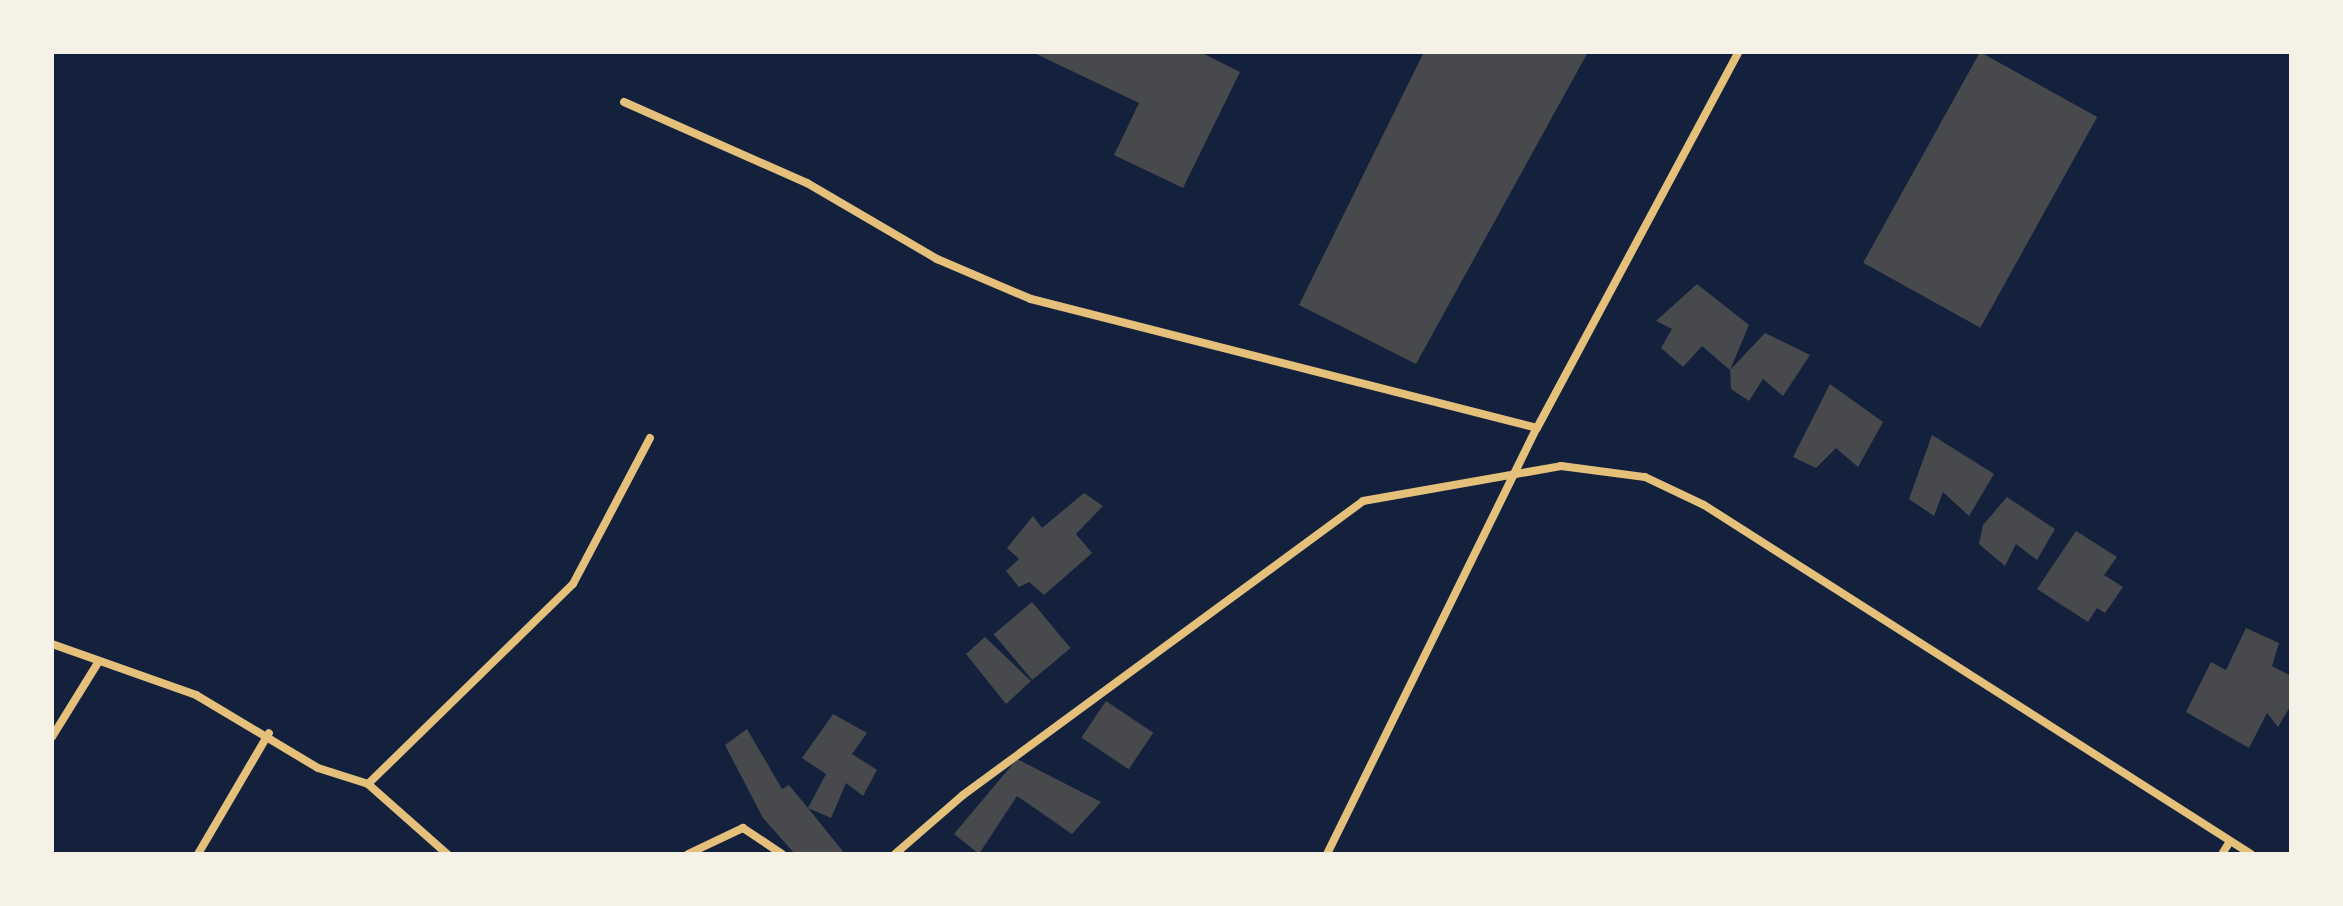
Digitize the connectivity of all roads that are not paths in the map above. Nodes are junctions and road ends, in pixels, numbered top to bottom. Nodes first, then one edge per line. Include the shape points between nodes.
1 (1739, 52) edge
2 (624, 102) dead end
3 (1537, 428) junction
4 (650, 438) dead end
5 (1513, 478) junction
6 (52, 644) edge
7 (99, 661) junction
8 (269, 733) junction
9 (52, 737) edge
10 (368, 784) junction
11 (2230, 841) junction
12 (198, 854) edge
13 (447, 854) edge
14 (688, 854) edge
15 (782, 854) edge
16 (895, 854) edge
17 (1327, 854) edge
18 (2222, 854) edge
19 (2251, 854) edge

1 - 3 street
2 - 3 street via 807,183 937,259 1031,299
3 - 5 street
4 - 10 street via 573,584
5 - 11 street via 1561,466 1631,475 1704,505
5 - 16 street via 1363,501 963,795
5 - 17 street
6 - 7 street
7 - 8 street via 196,695
7 - 9 street
8 - 10 street via 318,768
8 - 12 street
10 - 13 street
11 - 18 street
11 - 19 street
14 - 15 street via 743,828

